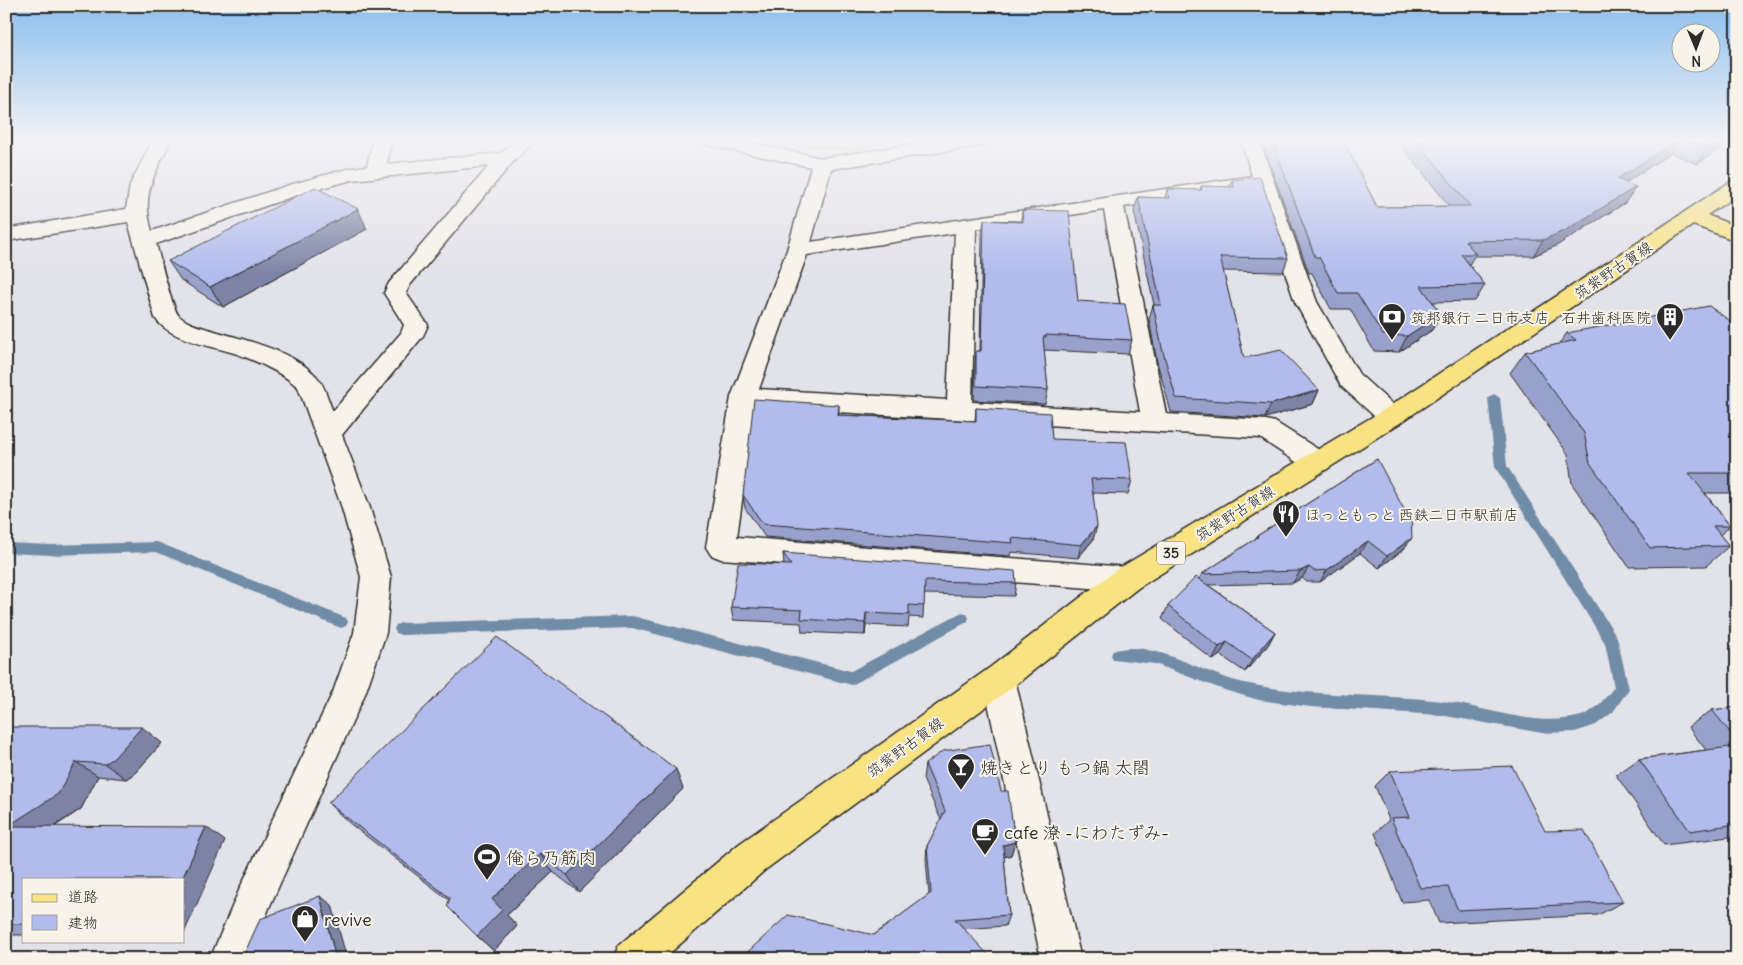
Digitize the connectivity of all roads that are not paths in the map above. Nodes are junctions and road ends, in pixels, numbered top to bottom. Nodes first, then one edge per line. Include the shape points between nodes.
1 (140, 185) edge
2 (310, 185) edge
3 (483, 185) edge
4 (816, 185) edge
5 (1229, 185) edge
6 (1265, 185) edge
7 (1737, 186) edge
8 (1113, 202) junction
9 (1693, 217) junction
10 (966, 224) junction
11 (139, 228) junction
12 (6, 235) edge
13 (1737, 235) edge
14 (798, 250) junction
15 (744, 397) junction
16 (959, 409) junction
17 (1391, 417) junction
18 (1155, 422) junction
19 (328, 434) junction
20 (1316, 462) junction
21 (1127, 579) junction
22 (1000, 679) junction
23 (230, 959) edge
24 (633, 959) edge
25 (1061, 959) edge

1 - 11 street
2 - 11 street
3 - 19 street via 400,283 395,293 416,325 411,336
4 - 14 street
5 - 8 street
6 - 17 street via 1306,302 1350,380
7 - 9 main road, 筑紫野古賀線 / 35
8 - 10 street
8 - 18 street
9 - 13 main road
9 - 17 main road, 筑紫野古賀線 / 35
10 - 14 street
10 - 16 street
11 - 12 street
11 - 19 street via 166,318 180,328 299,372 309,383
14 - 15 street
15 - 16 street
15 - 21 street via 720,546
16 - 18 street
17 - 20 main road, 筑紫野古賀線 / 35
18 - 20 street via 1266,429
19 - 23 street via 355,505 376,577 370,633 350,694 253,901
20 - 21 main road, 筑紫野古賀線 / 35
21 - 22 main road, 筑紫野古賀線 / 35
22 - 24 main road, 筑紫野古賀線 / 35 via 752,857
22 - 25 street

